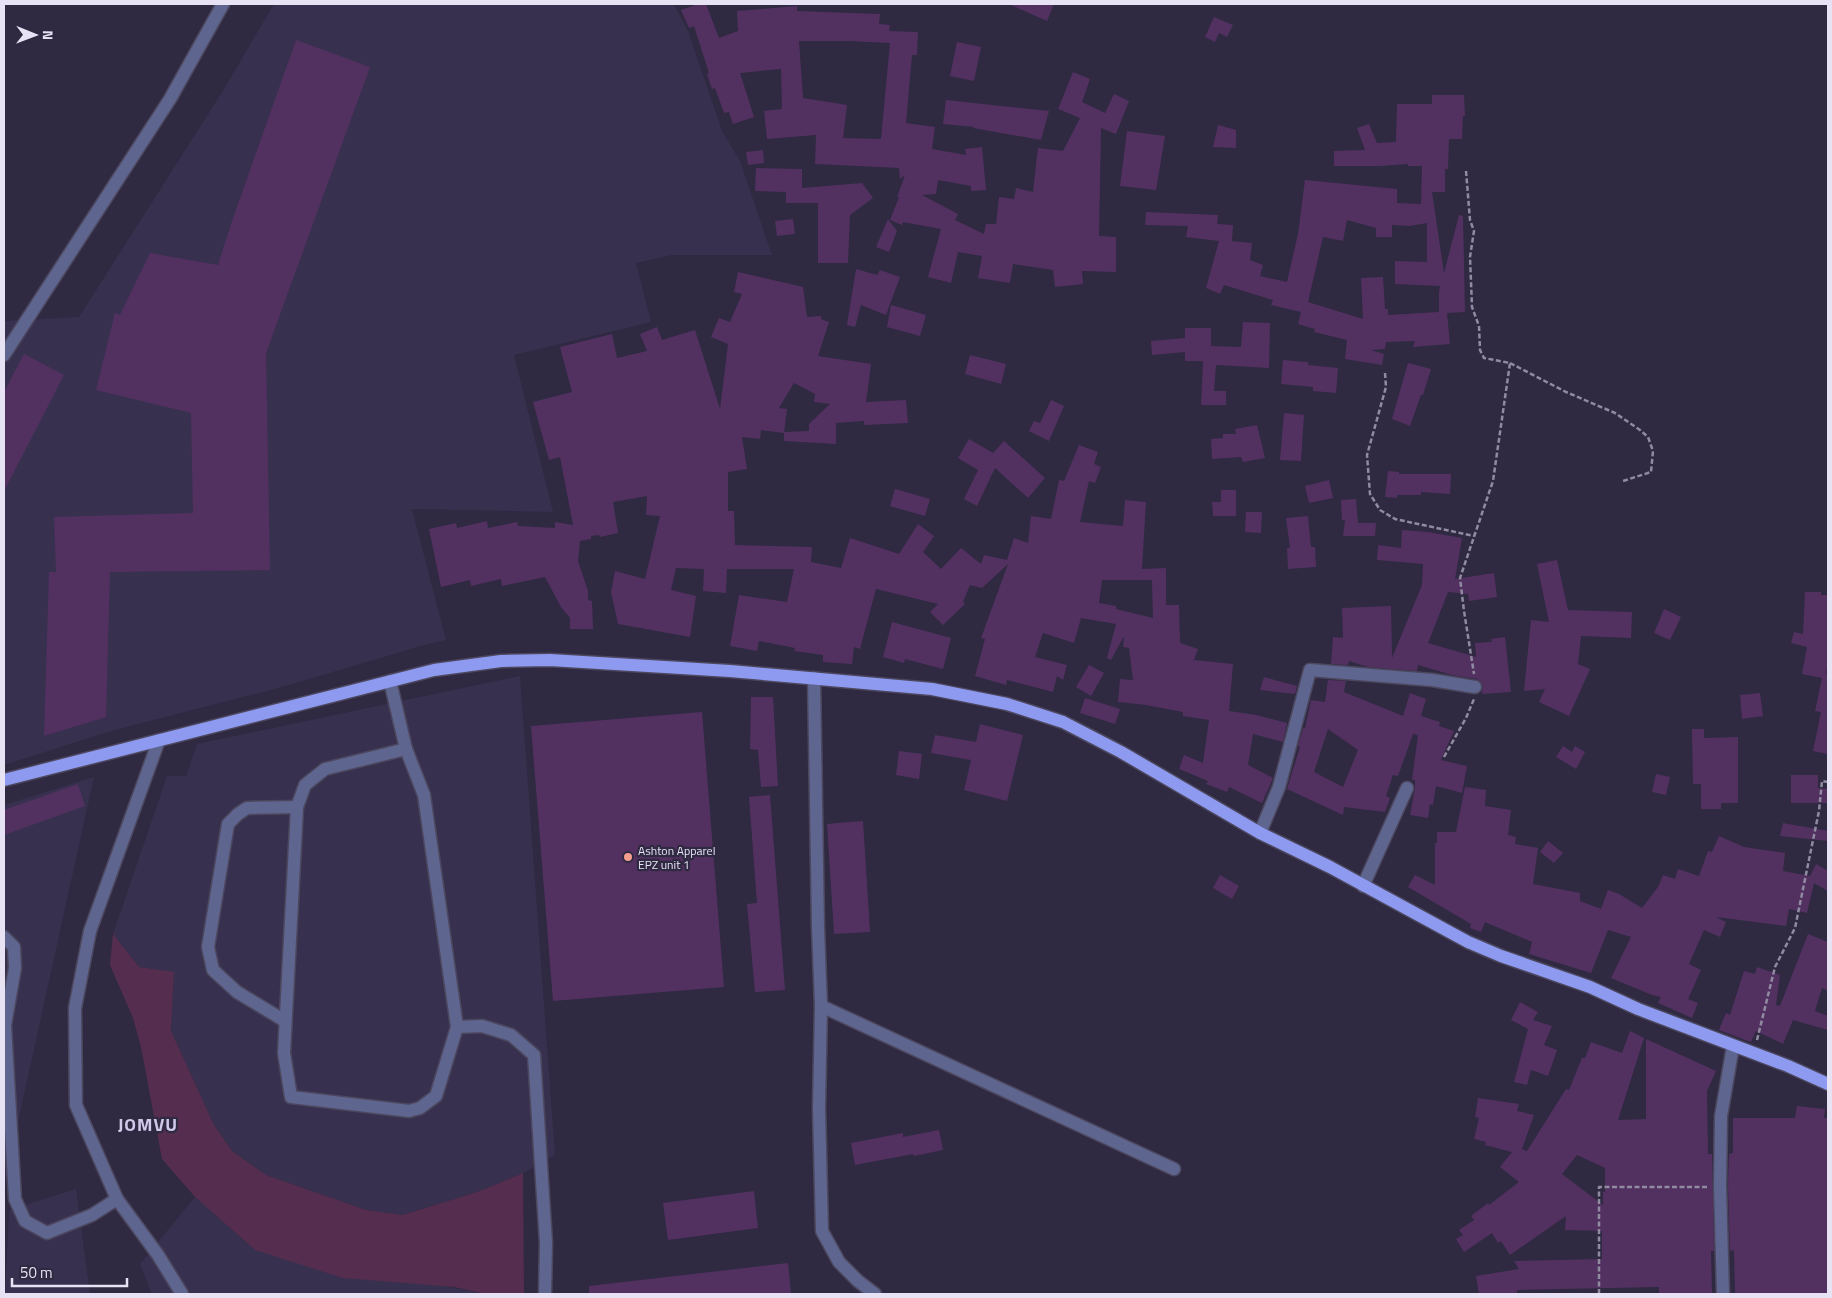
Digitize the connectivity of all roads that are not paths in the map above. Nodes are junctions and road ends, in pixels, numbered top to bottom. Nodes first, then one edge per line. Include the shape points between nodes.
1 (223, 4) edge
2 (4, 356) edge
3 (814, 678) junction
4 (390, 681) junction
5 (1475, 687) road end
6 (159, 740) junction
7 (406, 749) junction
8 (4, 780) edge
9 (1407, 788) dead end
10 (297, 808) junction
11 (1260, 833) junction
12 (1363, 886) junction
13 (4, 937) edge
14 (821, 1006) junction
15 (285, 1021) junction
16 (457, 1027) junction
17 (4, 1029) edge
18 (1733, 1046) junction
19 (1828, 1084) edge
20 (1174, 1169) dead end
21 (118, 1199) junction
22 (182, 1294) edge
23 (545, 1294) edge
24 (875, 1294) edge
25 (1723, 1294) edge

1 - 2 street via 170,99
3 - 4 main road via 550,660 452,667
3 - 11 main road via 932,689 1007,704 1062,722 1128,756
3 - 14 street
4 - 6 main road
4 - 7 street
5 - 11 street via 1432,680 1310,670 1279,787
6 - 8 main road
6 - 21 street via 90,931 75,1008 76,1105
7 - 10 street via 325,770 305,785
7 - 16 street via 424,795
9 - 12 street
10 - 15 street
10 - 15 street via 247,808 228,824 208,947 213,970 237,992
11 - 12 main road
12 - 18 main road via 1493,952 1590,987 1638,1010
13 - 17 street via 14,947 15,968
14 - 20 street
14 - 24 street via 822,1231 839,1262
15 - 16 street via 284,1053 291,1097 409,1111 420,1108 436,1096
16 - 23 street via 482,1026 511,1035 534,1055 546,1243
17 - 21 street via 15,1199 25,1221 47,1233
18 - 19 main road
18 - 25 street via 1721,1116
21 - 22 street

